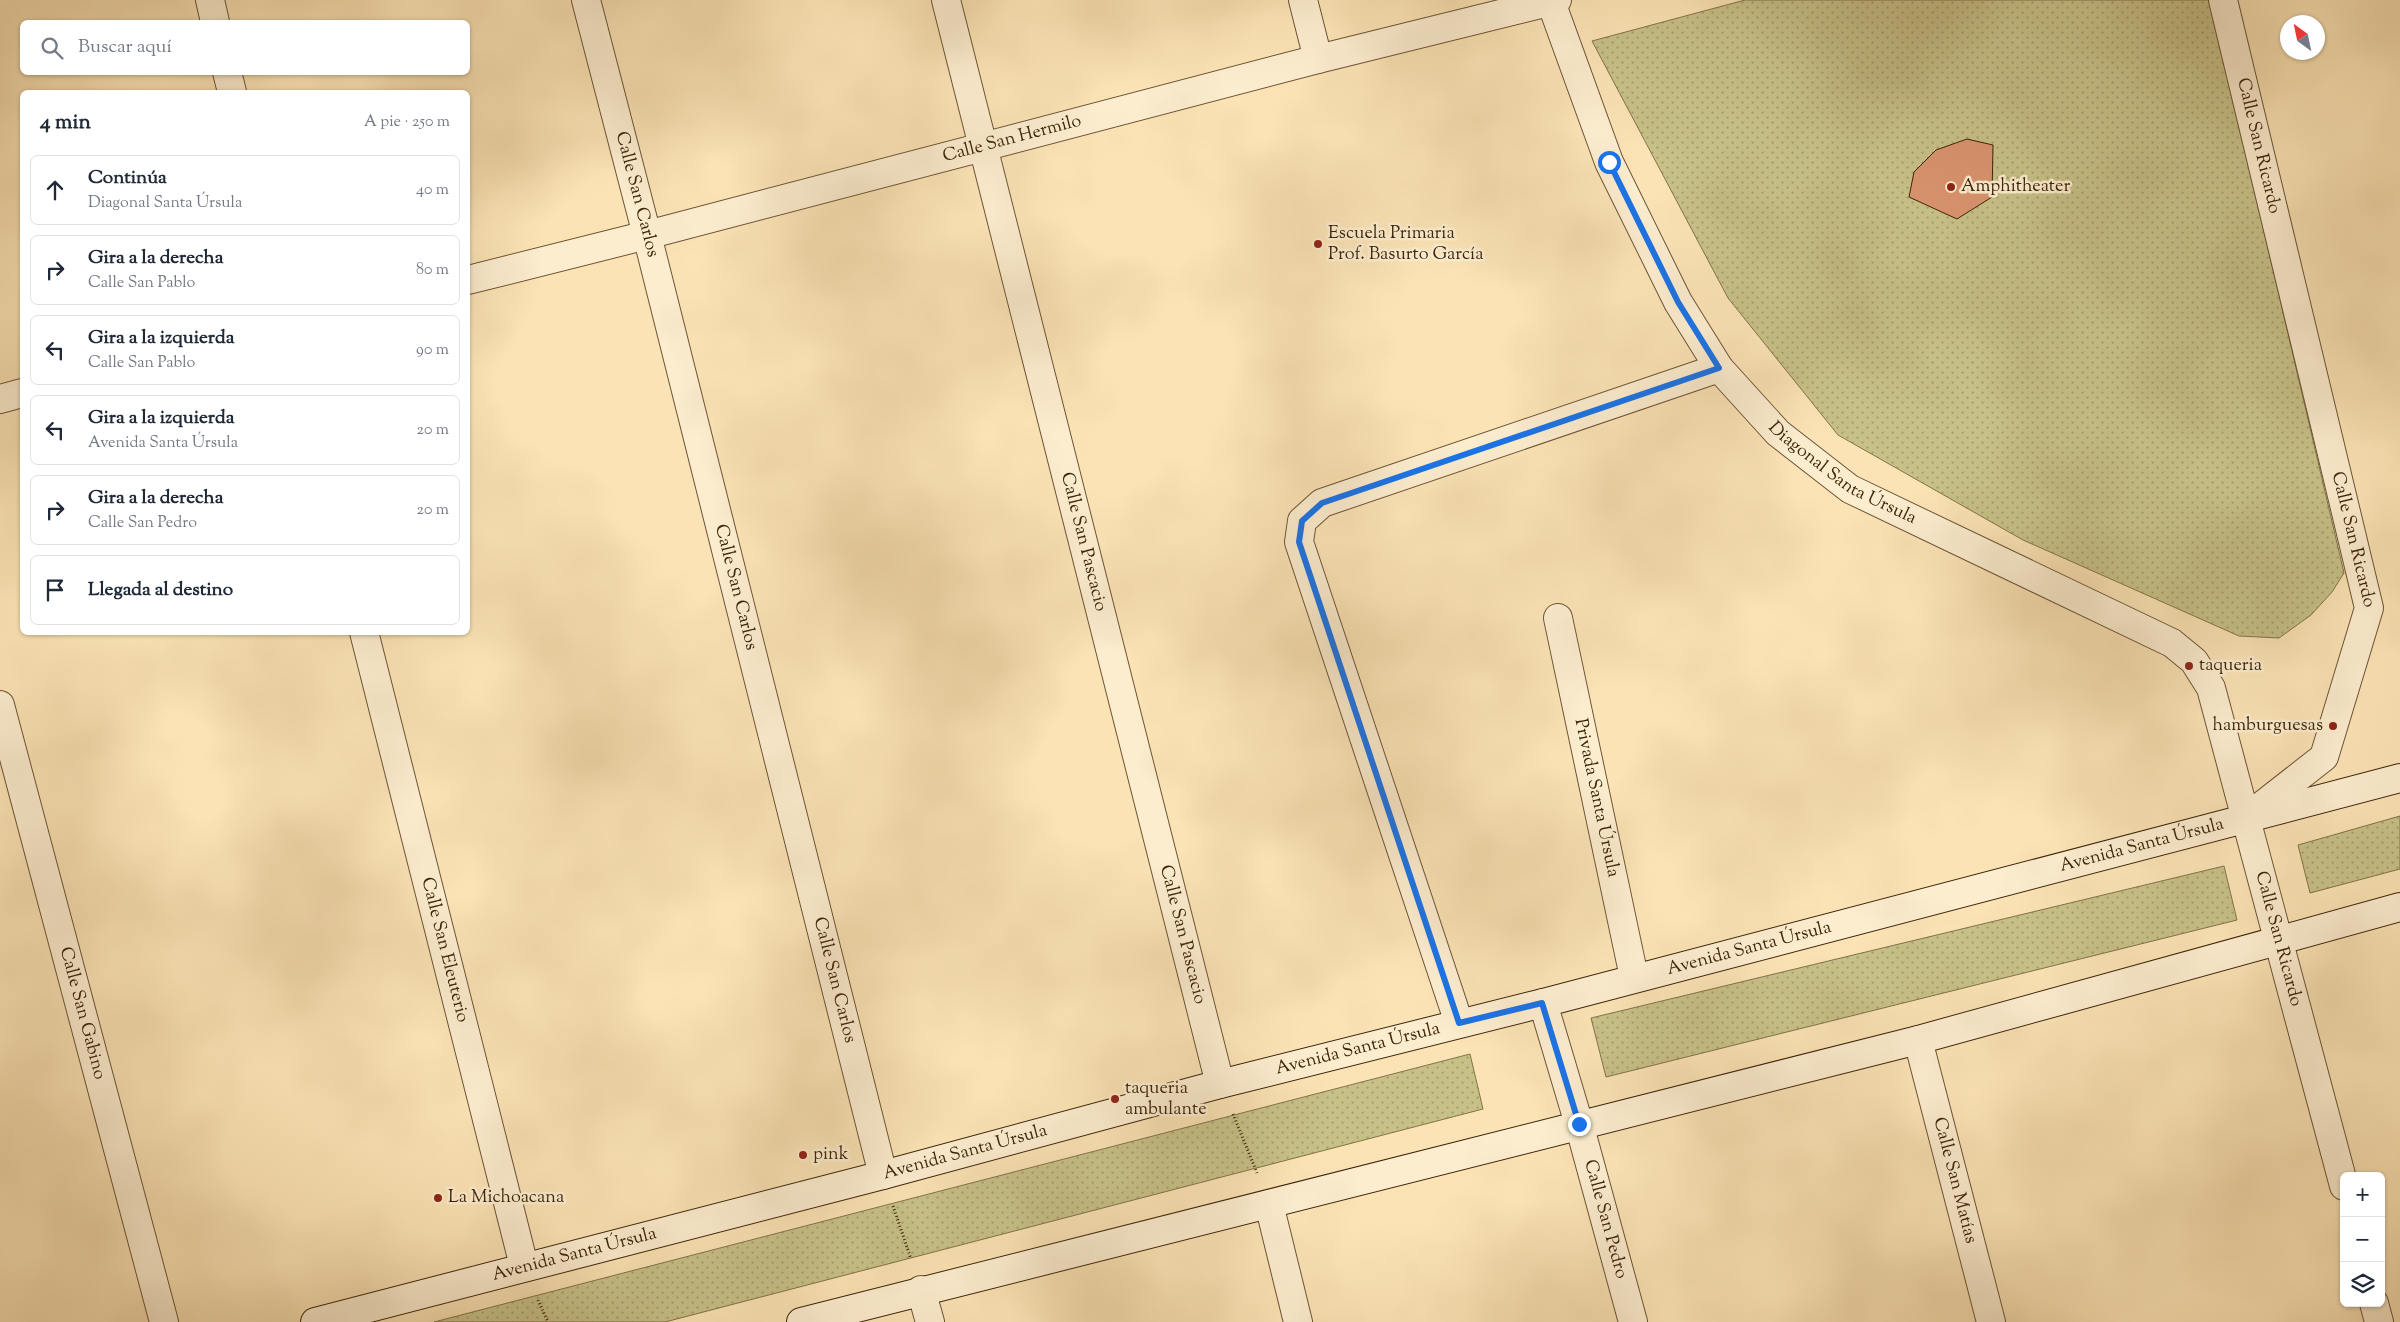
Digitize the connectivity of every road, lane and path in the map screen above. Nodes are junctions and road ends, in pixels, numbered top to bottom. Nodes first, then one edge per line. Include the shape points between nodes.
1 (210, 0) edge
2 (586, 0) edge
3 (946, 0) edge
4 (1303, 0) edge
5 (2222, 0) edge
6 (1554, 1) edge
7 (215, 20) edge
8 (1318, 59) junction
9 (228, 75) edge
10 (232, 90) edge
11 (983, 146) junction
12 (647, 235) junction
13 (470, 279) edge
14 (1719, 368) junction
15 (20, 394) edge
16 (0, 399) edge
17 (1558, 618) dead end
18 (365, 635) edge
19 (0, 704) edge
20 (2400, 778) edge
21 (2246, 818) junction
22 (2400, 907) edge
23 (2279, 939) junction
24 (1634, 977) junction
25 (1542, 1003) junction
26 (1459, 1023) junction
27 (1918, 1040) junction
28 (1220, 1084) junction
29 (1579, 1124) junction
30 (2340, 1172) edge
31 (883, 1175) junction
32 (1269, 1204) junction
33 (524, 1266) junction
34 (921, 1290) junction
35 (2375, 1307) edge
36 (164, 1322) edge
37 (315, 1322) edge
38 (801, 1322) edge
39 (930, 1322) edge
40 (1298, 1322) edge
41 (1633, 1322) edge
42 (1991, 1322) edge
43 (2379, 1322) edge

1 - 7 street
2 - 12 street, Calle San Carlos
3 - 11 street, Calle San Pascacio
4 - 8 street
5 - 21 street, Calle San Ricardo via 2369,608 2324,757
6 - 8 street, Calle San Hermilo
6 - 14 street, Diagonal Santa Úrsula via 1609,162 1678,302
8 - 11 street, Calle San Hermilo
9 - 10 street
11 - 12 street, Calle San Hermilo
11 - 28 street, Calle San Pascacio
12 - 13 street, Calle San Hermilo
12 - 31 street, Calle San Carlos
14 - 21 street, Diagonal Santa Úrsula via 1778,434 1850,489 2172,643 2194,661 2211,688
14 - 26 street via 1322,503 1302,521 1299,542
15 - 16 street
17 - 24 street, Privada Santa Úrsula
18 - 33 street, Calle San Eleuterio
19 - 36 street, Calle San Gabino
20 - 21 street, Avenida Santa Úrsula
21 - 23 street, Calle San Ricardo
21 - 24 street, Avenida Santa Úrsula
22 - 23 street
23 - 27 street
23 - 30 street, Calle San Ricardo
24 - 25 street, Avenida Santa Úrsula
25 - 26 street, Avenida Santa Úrsula
25 - 29 street, Calle San Pedro
26 - 28 street, Avenida Santa Úrsula
27 - 29 street
27 - 42 street, Calle San Matías
28 - 31 street, Avenida Santa Úrsula
28 - 32 path
29 - 32 street
29 - 41 street, Calle San Pedro
31 - 33 street, Avenida Santa Úrsula
31 - 34 path
32 - 34 street
32 - 40 street
33 - 37 street, Avenida Santa Úrsula
34 - 38 street
34 - 39 street
35 - 43 street

